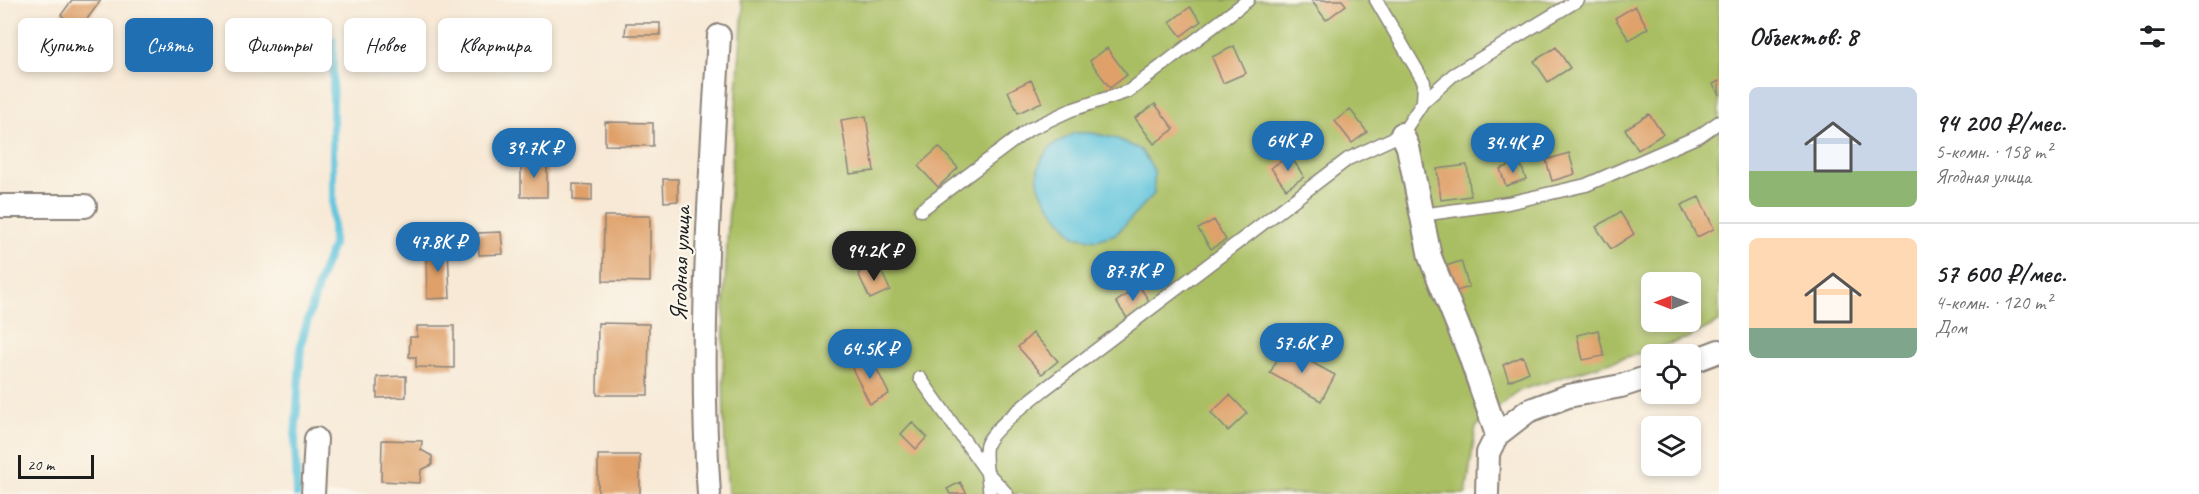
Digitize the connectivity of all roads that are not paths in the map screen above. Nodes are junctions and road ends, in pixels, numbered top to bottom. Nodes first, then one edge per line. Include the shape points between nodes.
1 (1248, 0) edge
2 (1376, 0) edge
3 (1578, 0) edge
4 (719, 36) dead end
5 (1423, 102) junction
6 (1719, 122) edge
7 (1402, 134) junction
8 (0, 206) edge
9 (86, 206) dead end
10 (921, 210) dead end
11 (1421, 215) junction
12 (1719, 351) edge
13 (1701, 358) edge
14 (920, 378) dead end
15 (1641, 380) edge
16 (1497, 435) junction
17 (316, 439) dead end
18 (986, 471) junction
19 (313, 494) edge
20 (709, 494) edge
21 (990, 494) edge
22 (1007, 494) edge
23 (1487, 494) edge

1 - 10 lane via 1129,91 1071,110 1028,130
2 - 5 lane via 1424,82
3 - 5 lane via 1453,75
4 - 20 street, Ягодная улица via 706,250 705,432
5 - 7 lane
6 - 11 lane via 1699,136 1586,185 1508,204
7 - 11 street
7 - 18 lane via 1348,159 1046,388 999,427 986,444
8 - 9 street
11 - 16 street via 1430,257
12 - 13 street
14 - 18 lane
15 - 16 street via 1568,396 1528,411
16 - 23 street via 1488,453
17 - 19 street
18 - 21 lane
18 - 22 lane

